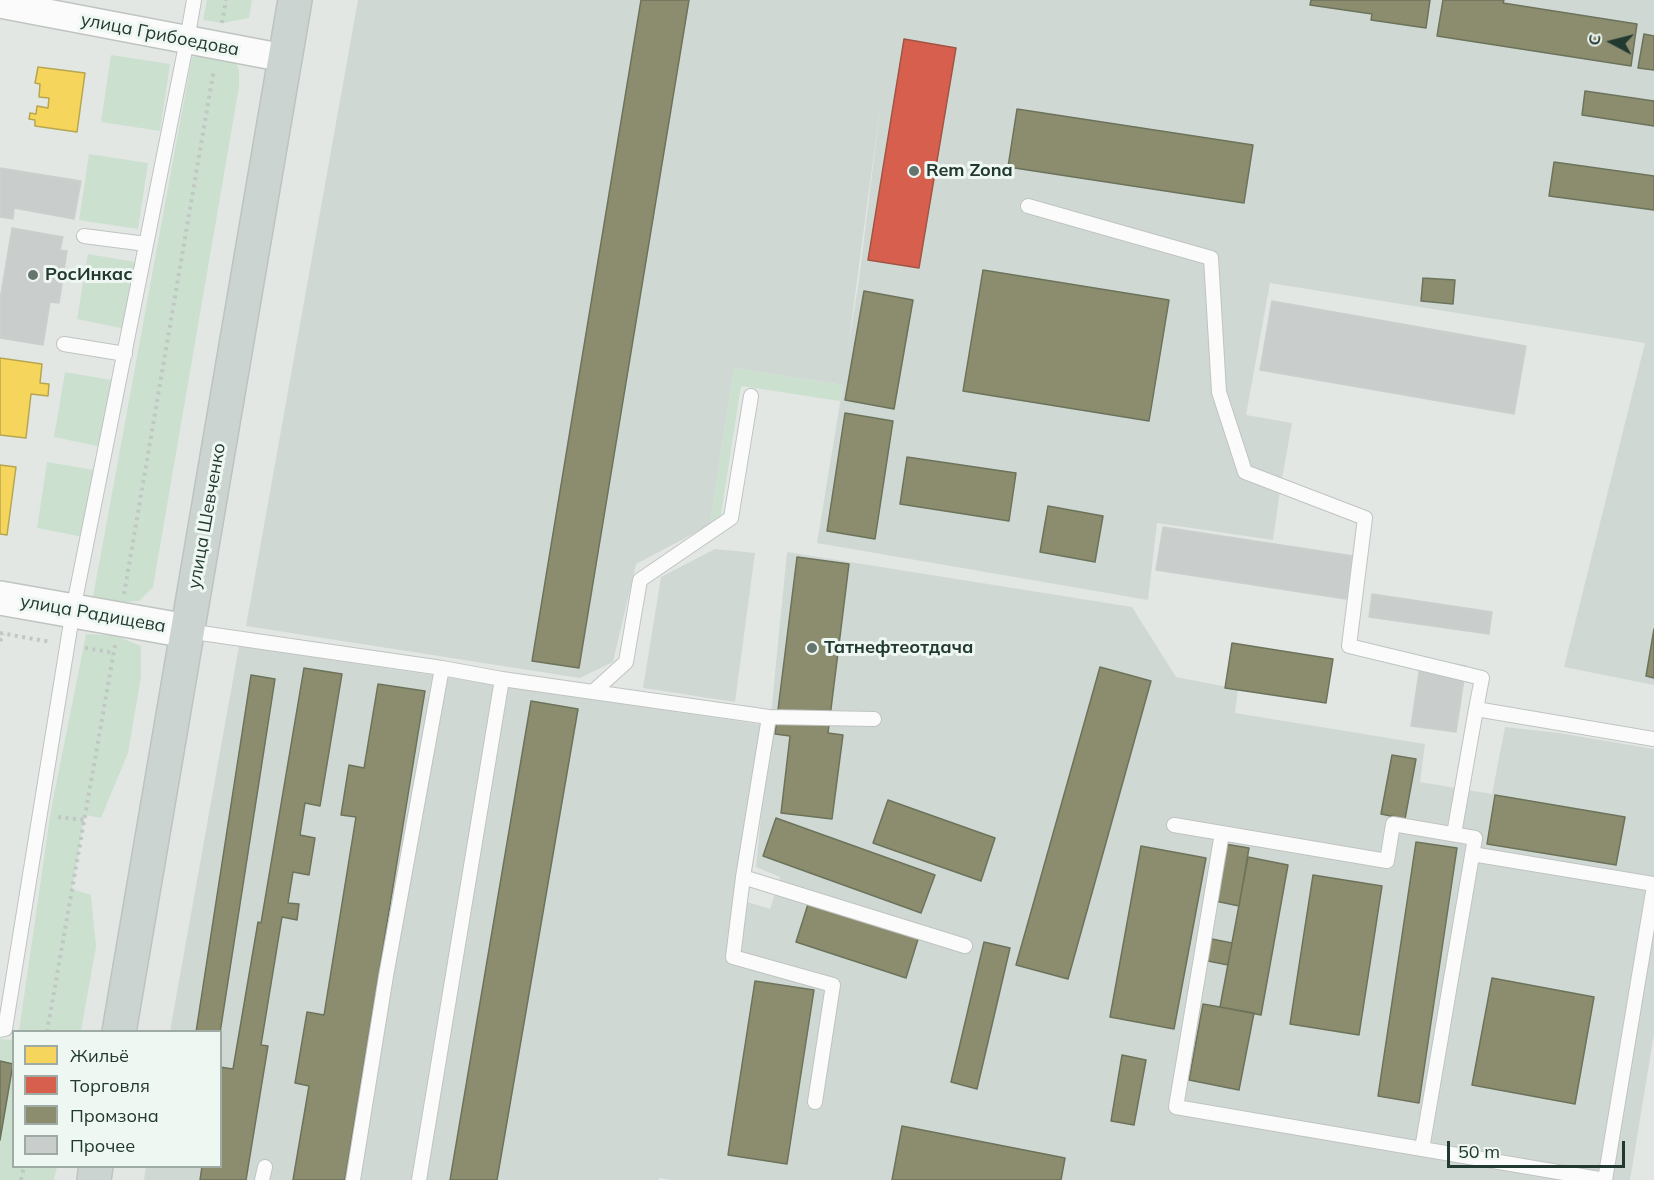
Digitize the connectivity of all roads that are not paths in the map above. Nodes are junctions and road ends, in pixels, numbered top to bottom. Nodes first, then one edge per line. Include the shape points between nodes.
1 (194, 0) edge
2 (295, 0) edge
3 (0, 4) edge
4 (187, 40) junction
5 (285, 58) junction
6 (1028, 206) dead end
7 (84, 236) dead end
8 (146, 244) junction
9 (64, 344) dead end
10 (125, 354) junction
11 (751, 396) dead end
12 (0, 598) edge
13 (74, 610) junction
14 (187, 631) junction
15 (442, 668) junction
16 (502, 679) junction
17 (593, 692) junction
18 (1476, 709) junction
19 (770, 717) junction
20 (874, 719) dead end
21 (1654, 739) edge
22 (1174, 825) dead end
23 (1222, 833) junction
24 (1454, 834) junction
25 (1472, 854) junction
26 (743, 877) junction
27 (1654, 885) edge
28 (965, 946) dead end
29 (0, 1029) edge
30 (119, 1030) edge
31 (815, 1102) dead end
32 (1422, 1149) junction
33 (352, 1180) edge
34 (419, 1180) edge
35 (1605, 1180) edge

1 - 4 lane
2 - 5 main road, улица Шевченко
3 - 4 street, улица Грибоедова
4 - 5 street, улица Грибоедова
4 - 8 lane
5 - 14 main road, улица Шевченко
6 - 18 lane via 1211,258 1219,392 1245,472 1365,518 1349,646 1482,678
7 - 8 lane
8 - 10 lane
9 - 10 lane
10 - 13 lane
11 - 17 lane via 731,518 640,580 626,662
12 - 13 street, улица Радищева
13 - 14 street, улица Радищева
13 - 29 lane via 5,1029
14 - 15 lane
14 - 30 main road, улица Шевченко
15 - 16 lane
15 - 33 lane
16 - 17 lane
16 - 34 lane
17 - 19 lane
18 - 21 lane
18 - 24 lane
19 - 20 lane
19 - 26 lane
22 - 23 lane
23 - 24 lane via 1387,861 1393,824
23 - 32 lane via 1176,1107
24 - 25 lane via 1474,838
25 - 27 lane
25 - 32 lane
26 - 28 lane
26 - 31 lane via 733,957 833,985
27 - 35 lane
32 - 35 lane

